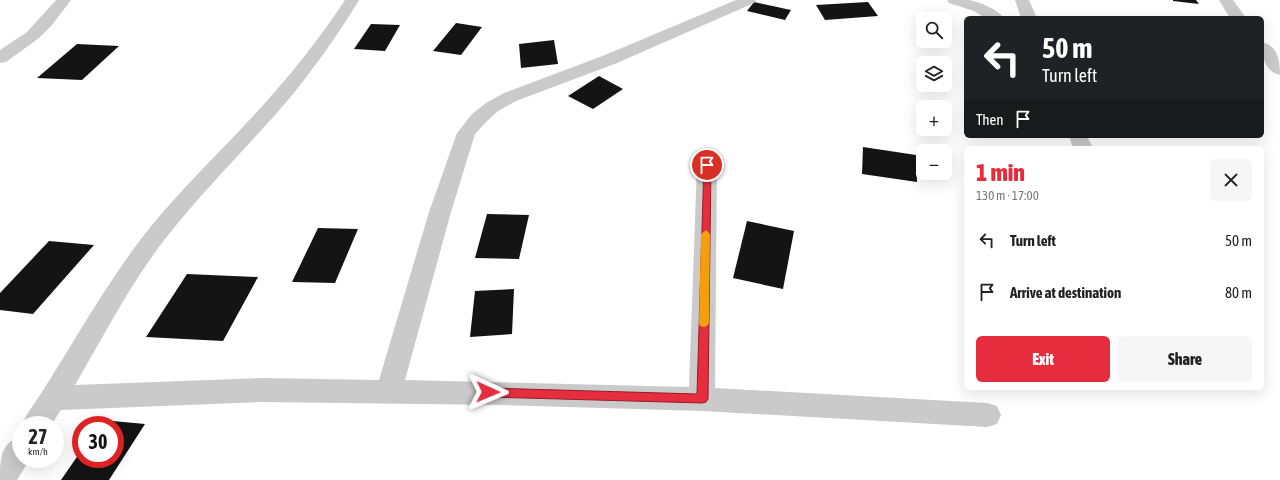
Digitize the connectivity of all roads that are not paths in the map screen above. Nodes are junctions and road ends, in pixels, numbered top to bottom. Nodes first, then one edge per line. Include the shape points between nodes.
1 (64, 0) edge
2 (352, 0) edge
3 (749, 0) edge
4 (954, 0) edge
5 (1022, 0) edge
6 (1226, 0) edge
7 (993, 16) edge
8 (1028, 16) edge
9 (1237, 16) edge
10 (1264, 50) edge
11 (0, 58) edge
12 (1280, 70) edge
13 (707, 165) dead end
14 (389, 392) junction
15 (54, 398) junction
16 (702, 399) junction
17 (987, 415) dead end
18 (42, 416) edge
19 (12, 462) edge
20 (0, 480) edge

1 - 11 street via 32,36
2 - 15 street via 306,68 161,230 126,276
3 - 14 street via 611,59 510,97 479,118 466,134 440,212
4 - 7 street via 979,8
5 - 8 street
6 - 9 street
10 - 12 street
13 - 16 street
14 - 15 street via 261,390
14 - 16 street
15 - 18 street
16 - 17 street
19 - 20 street

